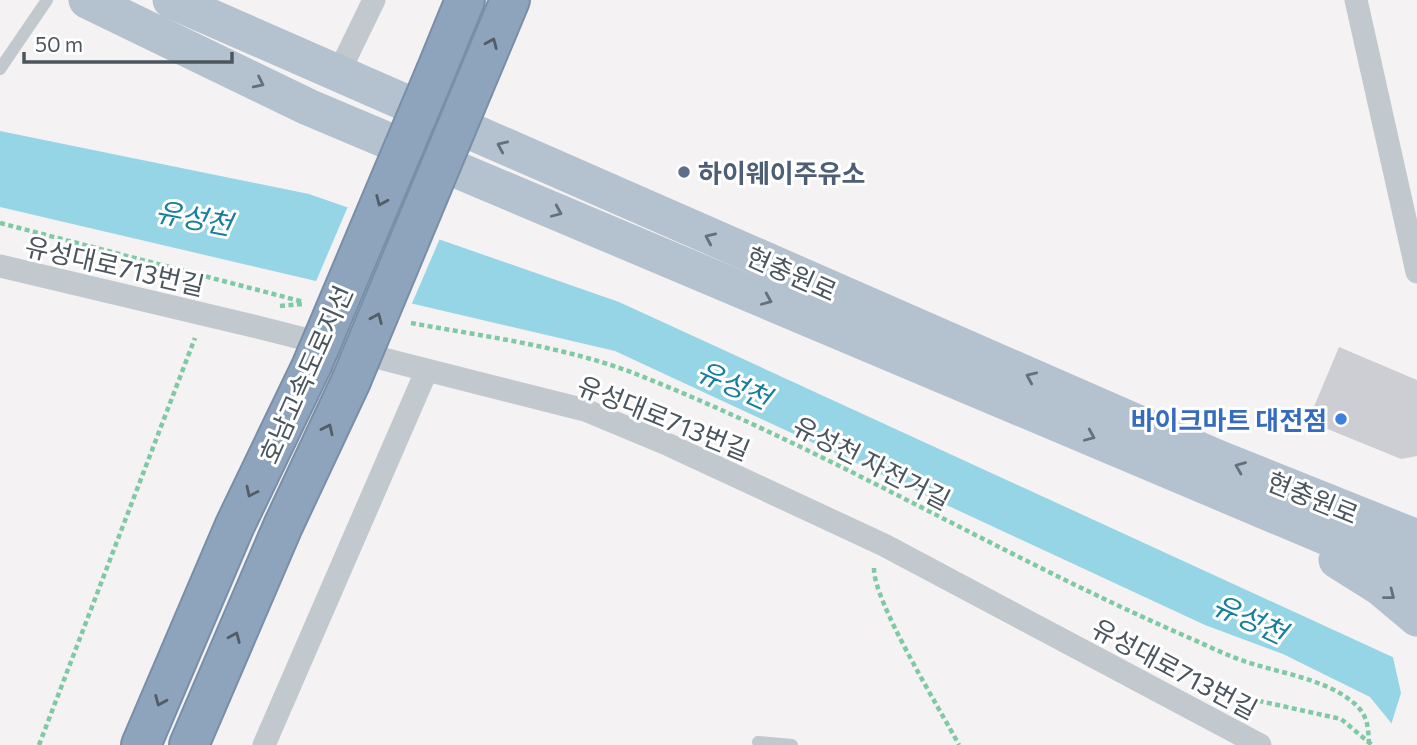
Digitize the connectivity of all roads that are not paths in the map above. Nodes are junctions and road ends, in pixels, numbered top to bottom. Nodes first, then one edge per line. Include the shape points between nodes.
1 (47, 0) edge
2 (87, 0) edge
3 (171, 0) edge
4 (374, 0) edge
5 (465, 0) edge
6 (510, 0) edge
7 (1356, 0) edge
8 (0, 69) edge
9 (338, 74) junction
10 (1408, 195) edge
11 (0, 267) edge
12 (1417, 272) edge
13 (426, 372) junction
14 (1205, 485) junction
15 (1417, 538) edge
16 (1417, 575) edge
17 (1417, 618) edge
18 (758, 742) dead end
19 (141, 745) edge
20 (189, 745) edge
21 (264, 745) edge
22 (792, 745) edge
23 (1260, 745) edge

1 - 8 lane
2 -> 14 main road, 현충원로 via 308,107
3 - 9 main road, 현충원로
4 - 9 street
5 -> 19 highway, 호남고속도로지선, bridge via 312,365 235,525
20 -> 6 highway, 호남고속도로지선, bridge via 351,381
7 - 10 street
15 -> 9 main road, 현충원로 via 1217,458
10 - 12 street
11 - 13 street, 유성대로713번길
13 - 21 street
13 - 23 street, 유성대로713번길 via 585,410 669,445 884,545
14 - 16 main road
14 -> 17 main road via 1330,555
18 - 22 lane

